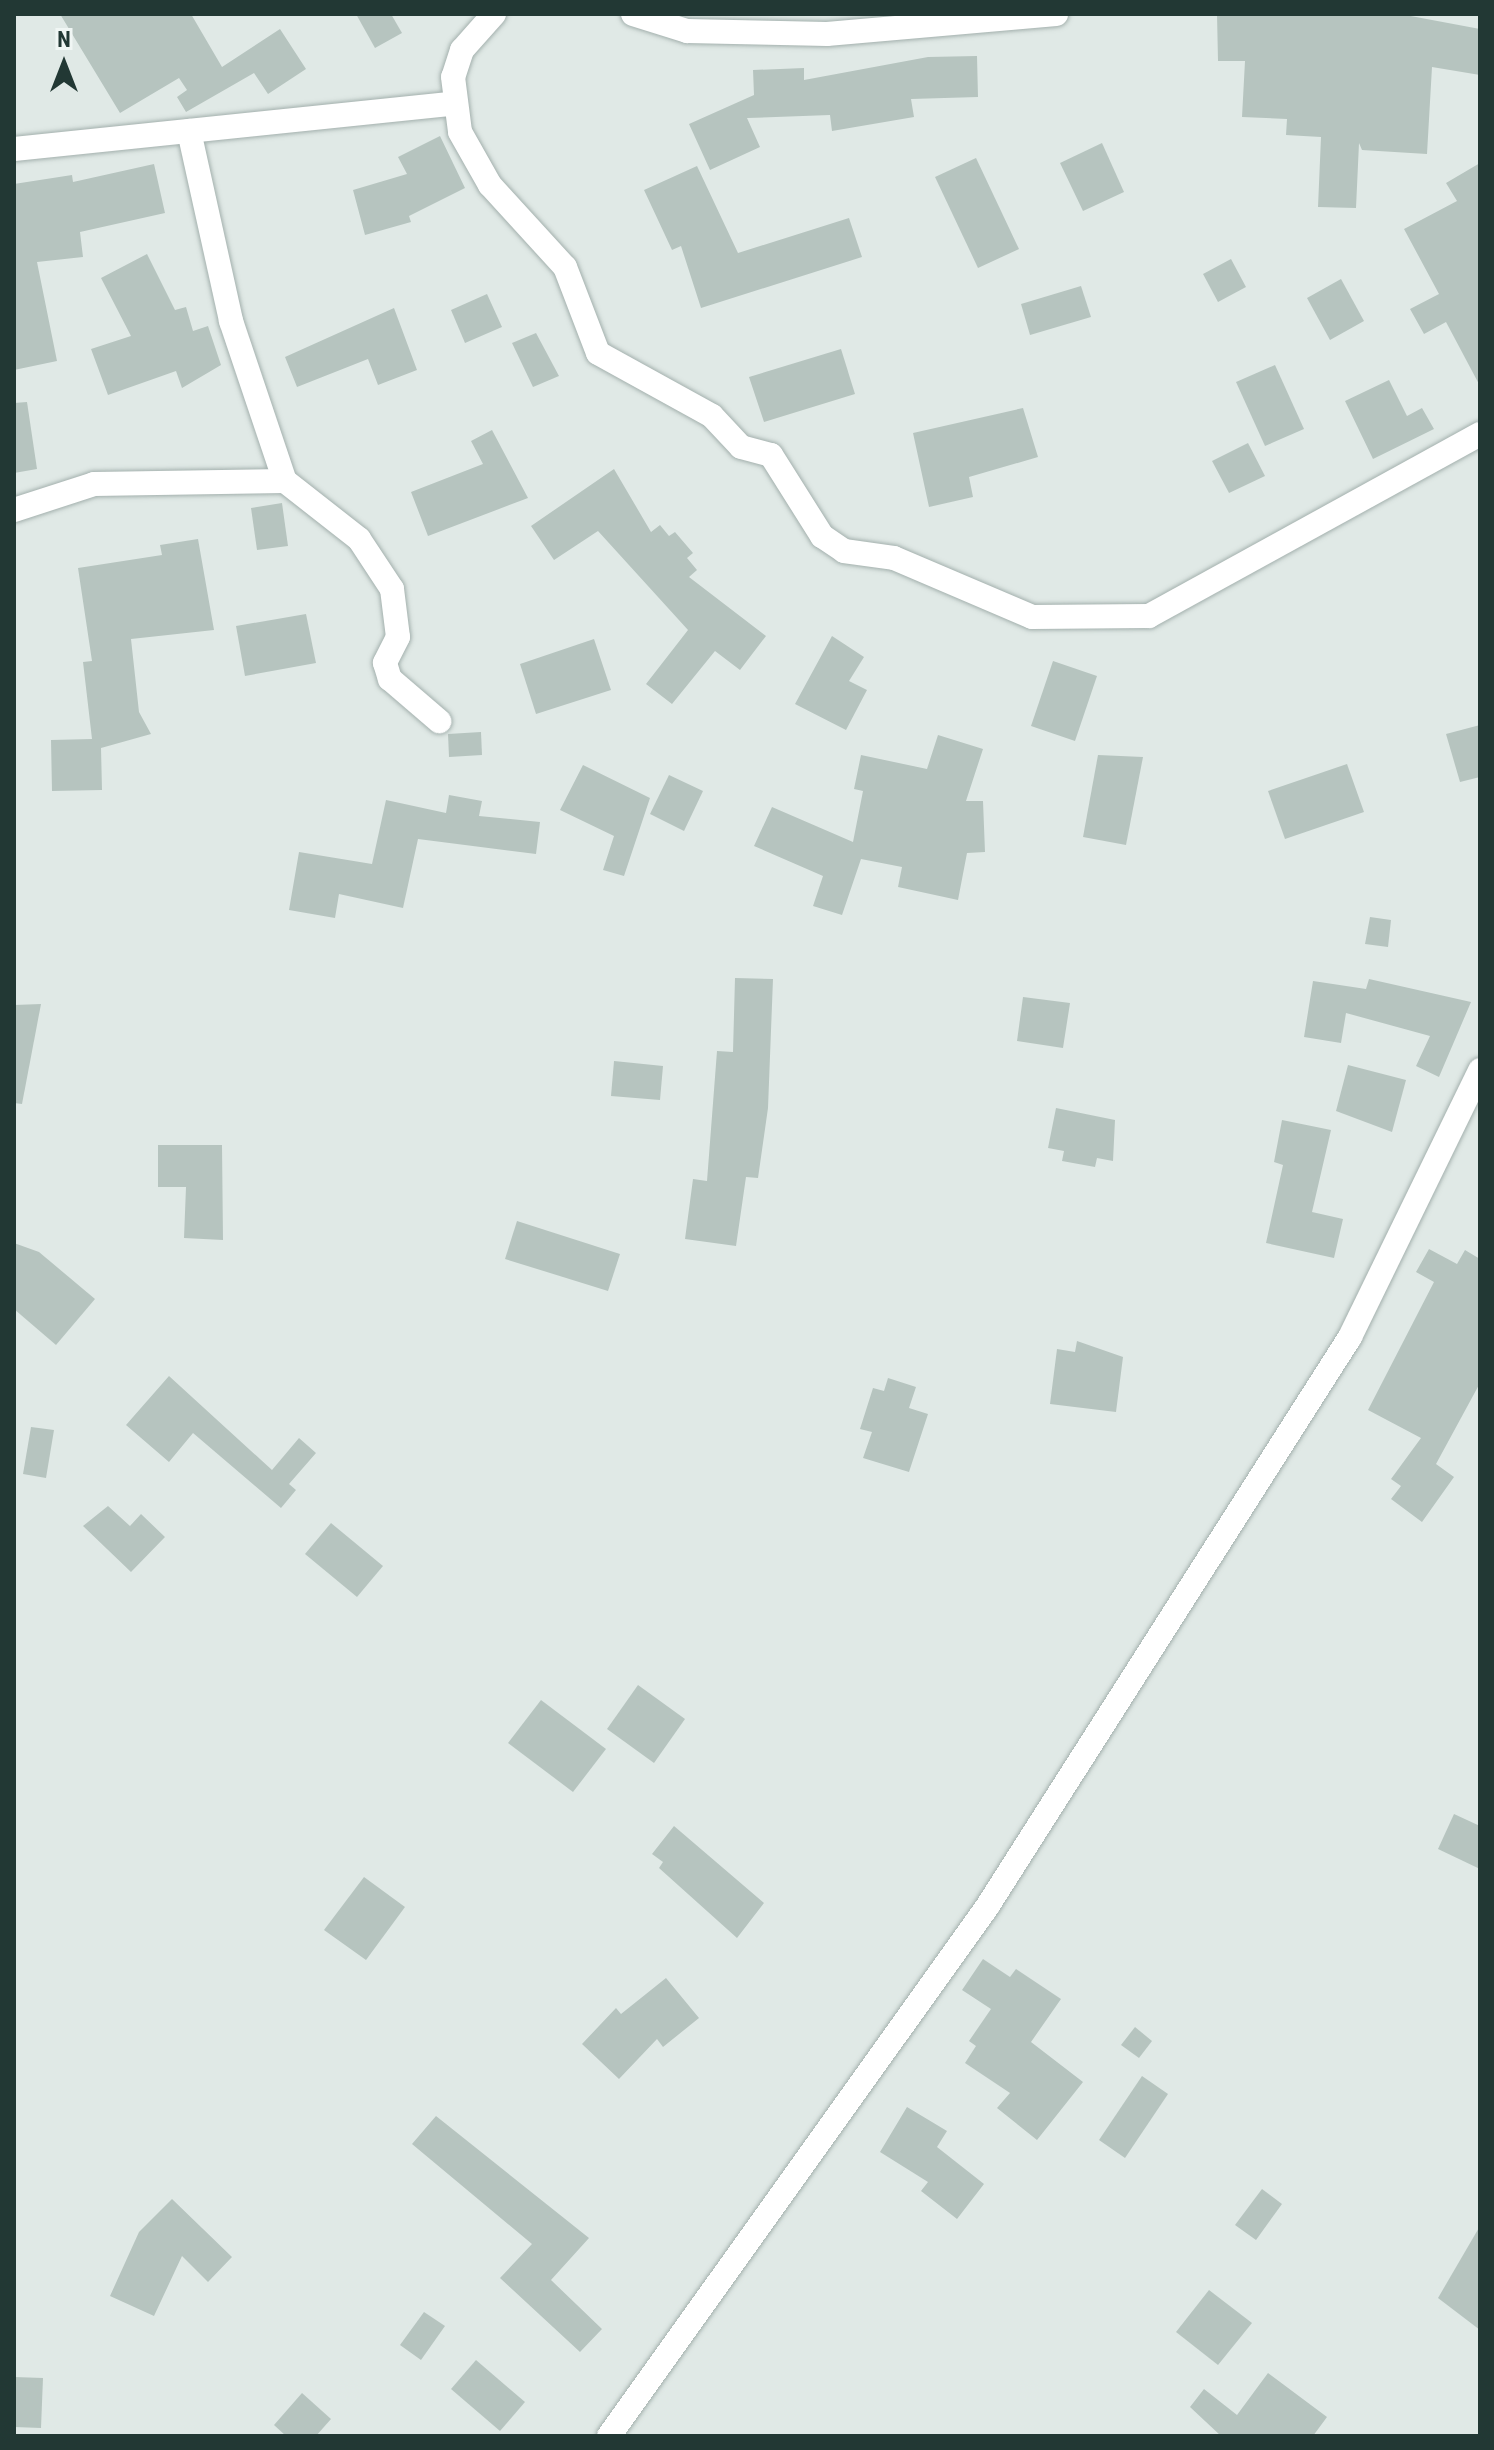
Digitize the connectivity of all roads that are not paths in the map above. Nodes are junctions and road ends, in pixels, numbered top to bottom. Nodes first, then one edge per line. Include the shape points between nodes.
1 (494, 14) edge
2 (633, 14) edge
3 (1056, 14) edge
4 (452, 104) junction
5 (189, 131) junction
6 (14, 149) edge
7 (1480, 434) edge
8 (285, 481) junction
9 (14, 510) edge
10 (439, 721) dead end
11 (1480, 1070) edge
12 (609, 2436) edge

1 - 4 street via 462,50
2 - 3 street via 687,31 827,34
4 - 5 street
4 - 7 street via 476,165 565,267 590,340 608,363 712,416 741,447 771,455 831,545 935,573 994,606 1065,620 1149,616
5 - 6 street
5 - 8 street via 231,321
8 - 9 street via 94,484
8 - 10 street via 359,539 392,589 398,637 385,663 390,679
11 - 12 street via 1350,1337 987,1907

